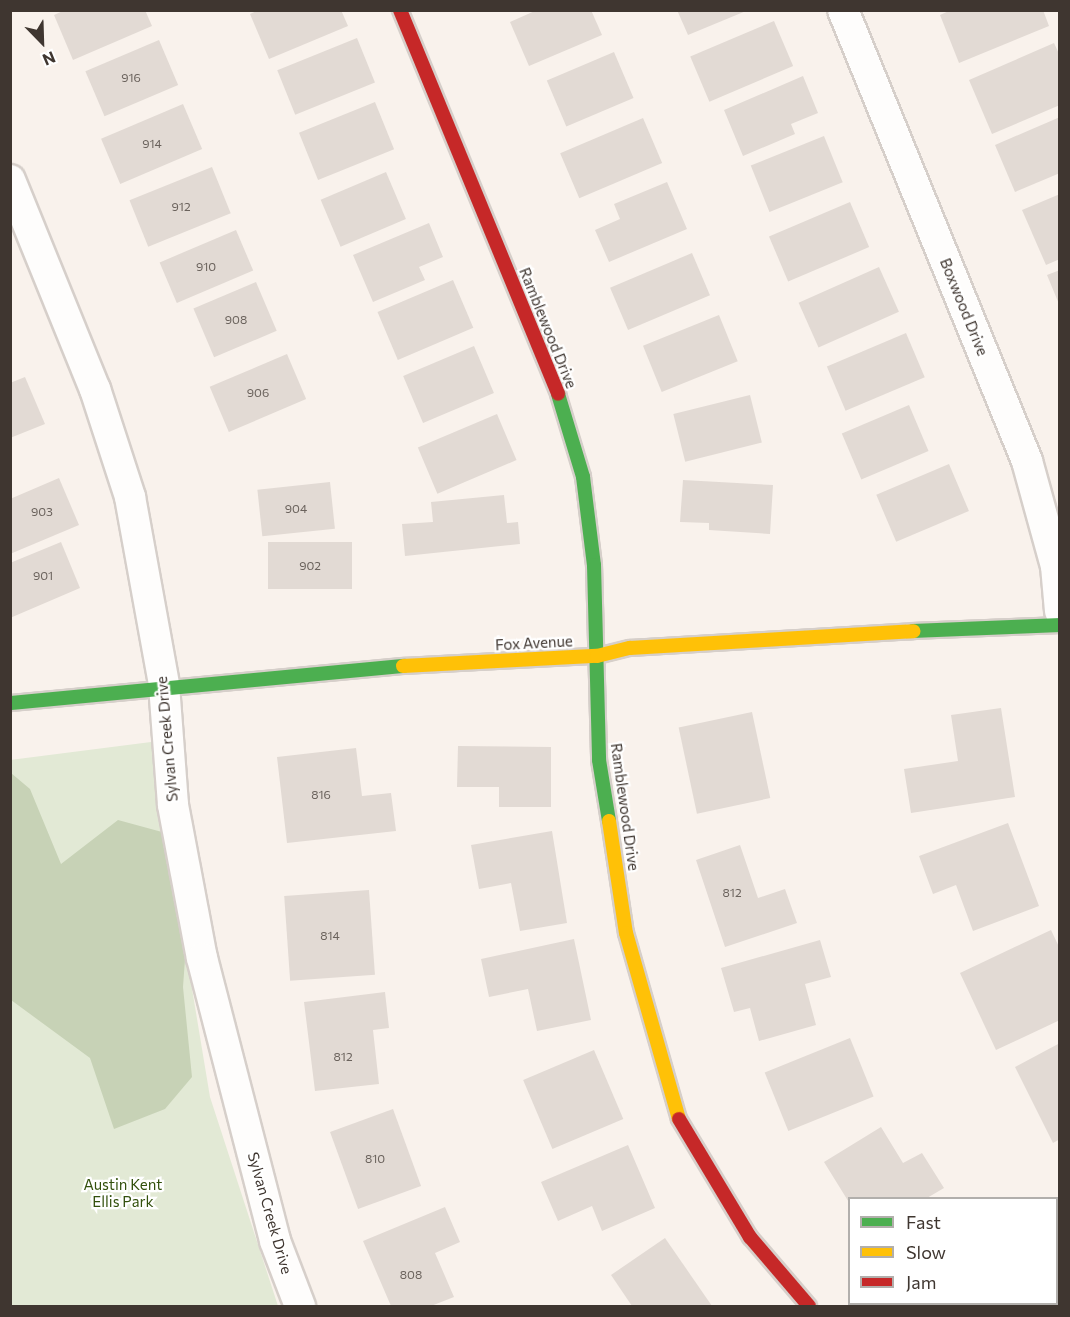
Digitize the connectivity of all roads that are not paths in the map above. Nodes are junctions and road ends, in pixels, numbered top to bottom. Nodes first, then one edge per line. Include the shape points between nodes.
1 (400, 10) edge
2 (843, 10) edge
3 (10, 180) edge
4 (1059, 610) edge
5 (1059, 625) edge
6 (597, 656) junction
7 (164, 686) junction
8 (10, 703) edge
9 (300, 1306) edge
10 (809, 1306) edge

1 - 6 street, Ramblewood Drive via 556,390 583,477 594,565
2 - 4 street, Boxwood Drive via 1027,461 1054,556
3 - 7 street, Sylvan Creek Drive via 95,389 130,497
5 - 6 street, Fox Avenue via 821,635 630,648
6 - 7 street, Fox Avenue via 399,666
6 - 10 street, Ramblewood Drive via 603,782 626,933 660,1060 681,1124 706,1169 750,1237
7 - 8 street, Fox Avenue
7 - 9 street, Sylvan Creek Drive via 173,805 202,958 275,1241

